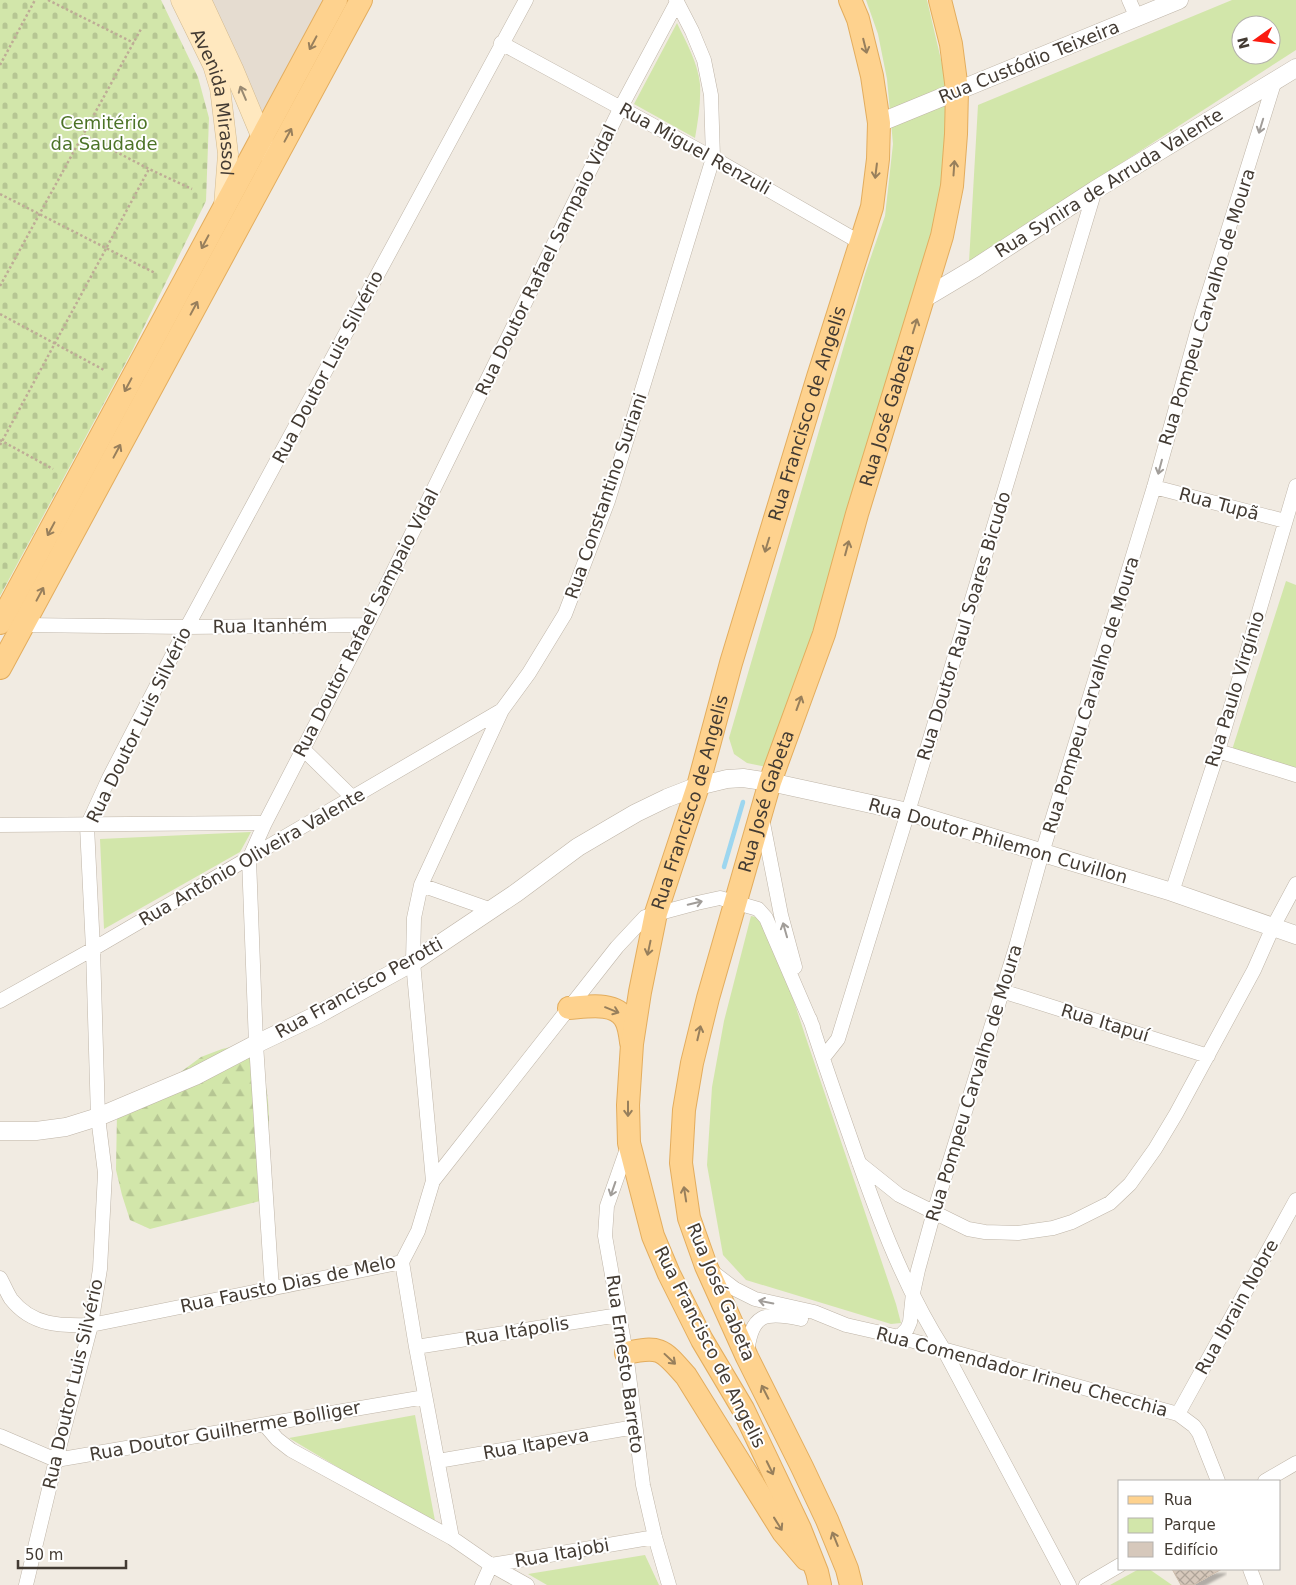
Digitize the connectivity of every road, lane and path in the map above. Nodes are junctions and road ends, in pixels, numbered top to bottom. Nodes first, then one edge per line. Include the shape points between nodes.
1 (35, 0) edge
2 (48, 0) edge
3 (181, 0) edge
4 (201, 0) edge
5 (336, 0) edge
6 (361, 0) edge
7 (526, 0) edge
8 (850, 0) edge
9 (940, 0) edge
10 (1129, 0) edge
11 (1180, 0) edge
12 (676, 1) edge
13 (1137, 18) junction
14 (141, 29) dead end
15 (502, 42) junction
16 (134, 43) junction
17 (0, 65) edge
18 (1296, 68) edge
19 (1275, 80) junction
20 (957, 90) junction
21 (621, 107) junction
22 (879, 123) junction
23 (83, 135) junction
24 (262, 138) junction
25 (713, 158) junction
26 (149, 169) junction
27 (268, 172) junction
28 (192, 189) dead end
29 (1095, 190) junction
30 (0, 194) edge
31 (224, 209) junction
32 (40, 214) junction
33 (861, 244) junction
34 (106, 248) junction
35 (155, 273) dead end
36 (0, 286) edge
37 (923, 299) junction
38 (0, 314) edge
39 (55, 343) junction
40 (104, 370) dead end
41 (1, 440) edge
42 (0, 445) edge
43 (53, 469) dead end
44 (1296, 486) edge
45 (1154, 487) junction
46 (1285, 521) junction
47 (0, 623) edge
48 (23, 625) junction
49 (367, 625) junction
50 (187, 627) junction
51 (0, 668) edge
52 (502, 710) junction
53 (303, 749) junction
54 (1218, 751) junction
55 (1296, 775) edge
56 (770, 782) junction
57 (698, 786) junction
58 (353, 798) junction
59 (666, 798) joint
60 (761, 812) junction
61 (908, 812) junction
62 (265, 823) junction
63 (0, 825) edge
64 (87, 826) junction
65 (1042, 853) junction
66 (249, 859) junction
67 (1296, 884) edge
68 (421, 885) junction
69 (1172, 892) junction
70 (735, 903) junction
71 (492, 910) junction
72 (656, 914) junction
73 (1273, 927) junction
74 (1296, 935) edge
75 (93, 949) junction
76 (413, 962) junction
77 (1002, 991) junction
78 (0, 1001) edge
79 (569, 1008) junction
80 (813, 1027) junction
81 (256, 1044) junction
82 (632, 1044) junction
83 (1208, 1056) junction
84 (823, 1058) junction
85 (98, 1117) junction
86 (0, 1131) edge
87 (629, 1143) junction
88 (859, 1162) junction
89 (432, 1182) junction
90 (1296, 1200) edge
91 (934, 1212) junction
92 (402, 1262) junction
93 (706, 1266) junction
94 (0, 1278) edge
95 (272, 1289) junction
96 (913, 1293) junction
97 (619, 1315) junction
98 (91, 1325) junction
99 (846, 1325) junction
100 (899, 1337) junction
101 (416, 1347) junction
102 (944, 1350) junction
103 (626, 1353) junction
104 (747, 1357) junction
105 (425, 1397) junction
106 (1178, 1414) junction
107 (265, 1425) junction
108 (635, 1427) junction
109 (0, 1436) edge
110 (56, 1460) junction
111 (438, 1461) junction
112 (1296, 1463) edge
113 (1218, 1480) edge
114 (1267, 1480) edge
115 (655, 1537) junction
116 (452, 1538) junction
117 (491, 1565) junction
118 (1118, 1566) edge
119 (1250, 1570) edge
120 (818, 1579) edge
121 (26, 1585) edge
122 (482, 1585) edge
123 (527, 1585) edge
124 (669, 1585) edge
125 (851, 1585) edge
126 (1069, 1585) edge
127 (1086, 1585) edge
128 (1256, 1585) edge

1 - 17 path
2 - 16 path
3 - 31 main road, Avenida Mirassol via 213,65 220,88 228,154
24 -> 4 main road, Avenida Mirassol
5 -> 24 main road
27 -> 6 main road
7 - 15 street, Rua Doutor Luis Silvério
8 -> 22 main road, Rua Francisco de Angelis via 872,76
9 - 20 main road, Rua José Gabeta
10 - 13 street
11 - 13 street, Rua Custódio Teixeira
12 - 21 street, Rua Doutor Rafael Sampaio Vidal
12 - 25 street, Rua Constantino Suriani via 704,60 711,95
13 - 20 street, Rua Custódio Teixeira
14 - 16 path
15 - 21 street, Rua Miguel Renzuli
15 - 50 street, Rua Doutor Luis Silvério
16 - 23 path
18 - 19 street, Rua Synira de Arruda Valente
19 - 29 street, Rua Synira de Arruda Valente
19 -> 45 street, Rua Pompeu Carvalho de Moura via 1202,314
20 - 22 street, Rua Custódio Teixeira
37 -> 20 main road, Rua José Gabeta via 942,236 952,186
21 - 25 street, Rua Miguel Renzuli
21 - 49 street, Rua Doutor Rafael Sampaio Vidal
22 -> 33 main road, Rua Francisco de Angelis via 872,207
23 - 26 path
23 - 32 path
24 - 27 main road, Avenida Mirassol
24 - 31 main road
25 - 33 street, Rua Miguel Renzuli
25 - 52 street, Rua Constantino Suriani via 608,501 577,584 553,636
26 - 28 path
26 - 34 path
48 -> 27 main road
29 - 37 street, Rua Synira de Arruda Valente
29 - 61 street, Rua Doutor Raul Soares Bicudo
30 - 32 path
31 -> 47 main road
32 - 34 path
32 - 36 path
33 -> 57 main road, Rua Francisco de Angelis via 731,663
34 - 35 path
34 - 39 path
56 -> 37 main road, Rua José Gabeta via 824,634 856,514
38 - 39 path
39 - 40 path
39 - 41 path
41 - 42 path
41 - 43 path
44 - 46 street, Rua Paulo Virgínio
45 - 46 street, Rua Tupã
45 - 65 street, Rua Pompeu Carvalho de Moura
46 - 54 street, Rua Paulo Virgínio
48 - 50 street, Rua Itanhém
48 - 51 main road
49 - 50 street, Rua Itanhém
49 - 53 street, Rua Doutor Rafael Sampaio Vidal
50 - 64 street, Rua Doutor Luis Silvério
52 - 58 street, Rua Antônio Oliveira Valente
52 - 68 street, Rua Constantino Suriani
53 - 58 street
53 - 62 street, Rua Doutor Rafael Sampaio Vidal
54 - 55 street
54 - 69 street, Rua Paulo Virgínio
56 - 57 street, Rua Doutor Philemon Cuvillon via 743,778
56 - 60 main road, Rua José Gabeta
56 - 61 street, Rua Doutor Philemon Cuvillon
57 - 59 street, Rua Doutor Philemon Cuvillon
57 - 72 main road, Rua Francisco de Angelis
58 - 66 street, Rua Antônio Oliveira Valente
59 - 71 street, Rua Francisco Perotti via 578,847
60 - 70 main road, Rua José Gabeta
80 -> 60 street via 780,916
61 - 65 street, Rua Doutor Philemon Cuvillon
61 - 84 street, Rua Doutor Raul Soares Bicudo via 838,1039
62 - 64 street
62 - 66 street, Rua Doutor Rafael Sampaio Vidal
63 - 64 street
64 - 75 street, Rua Doutor Luis Silvério
65 - 69 street, Rua Doutor Philemon Cuvillon
65 - 77 street, Rua Pompeu Carvalho de Moura
66 - 75 street, Rua Antônio Oliveira Valente
66 - 81 street, Rua Doutor Rafael Sampaio Vidal
67 - 73 street
68 - 71 street
68 - 76 street, Rua Constantino Suriani via 414,918
69 - 73 street, Rua Doutor Philemon Cuvillon
72 -> 70 street, Rua Fausto Dias de Melo via 720,898
70 - 80 street, Rua Fausto Dias de Melo via 758,909 766,918
93 -> 70 main road, Rua José Gabeta via 689,1218 681,1163 684,1110 708,998
71 - 76 street, Rua Francisco Perotti
72 - 79 street, Rua Fausto Dias de Melo via 645,918 617,946
72 -> 82 main road, Rua Francisco de Angelis
73 - 74 street, Rua Doutor Philemon Cuvillon
73 - 83 street
75 - 78 street, Rua Antônio Oliveira Valente
75 - 85 street, Rua Doutor Luis Silvério
76 - 81 street, Rua Francisco Perotti via 317,1015
76 - 89 street, Rua Constantino Suriani
77 - 83 street, Rua Itapuí
77 - 91 street, Rua Pompeu Carvalho de Moura
79 -> 82 main road via 594,1006 614,1010 624,1017
79 - 89 street, Rua Fausto Dias de Melo
80 - 84 street
81 - 85 street, Rua Francisco Perotti via 195,1076
81 - 95 street, Rua Doutor Rafael Sampaio Vidal
82 -> 87 main road, Rua Francisco de Angelis
83 - 91 street via 1155,1149 1130,1184 1110,1203 1062,1225 1018,1233 968,1229
84 - 88 street
85 - 86 street, Rua Francisco Perotti via 36,1132
85 - 98 street, Rua Doutor Luis Silvério via 105,1173 100,1269
87 -> 97 street, Rua Ernesto Barreto via 607,1206 606,1236
87 -> 120 main road, Rua Francisco de Angelis via 653,1236 669,1274 702,1340 743,1409 800,1529
88 - 91 street via 899,1195
88 - 96 street via 895,1258
89 - 92 street, Rua Fausto Dias de Melo via 418,1231
90 - 106 street, Rua Ibrain Nobre
91 - 96 street, Rua Pompeu Carvalho de Moura
92 - 95 street, Rua Fausto Dias de Melo
92 - 101 street
99 -> 93 street, Rua Comendador Irineu Checchia via 814,1312 755,1300 735,1290
93 - 104 main road, Rua José Gabeta
94 - 98 street, Rua Fausto Dias de Melo via 12,1300 27,1314 44,1323
95 - 98 street, Rua Fausto Dias de Melo
96 - 100 street, Rua Pompeu Carvalho de Moura via 910,1322
96 - 102 street via 928,1326
97 - 101 street, Rua Itápolis
97 - 103 street, Rua Ernesto Barreto
98 - 110 street, Rua Doutor Luis Silvério
99 - 100 street, Rua Comendador Irineu Checchia
99 - 104 street, Rua Comendador Irineu Checchia via 822,1324 785,1316 765,1317 752,1327
100 - 102 street, Rua Comendador Irineu Checchia
101 - 105 street
102 - 106 street, Rua Comendador Irineu Checchia
102 - 126 street
103 - 108 street, Rua Ernesto Barreto
103 -> 120 main road via 651,1348 670,1357 686,1376 782,1532
125 -> 104 main road, Rua José Gabeta via 819,1502
105 - 107 street, Rua Doutor Guilherme Bolliger
105 - 111 street
106 - 113 street, Rua Comendador Irineu Checchia via 1199,1433
107 - 110 street, Rua Doutor Guilherme Bolliger
107 - 116 street via 291,1450
108 - 111 street, Rua Itapeva
108 - 115 street, Rua Ernesto Barreto via 643,1485
109 - 110 street
110 - 121 street, Rua Doutor Luis Silvério
111 - 116 street
112 - 114 street
115 - 117 street, Rua Itajobi
115 - 124 street, Rua Ernesto Barreto
116 - 117 street
117 - 122 street, Rua Itajobi
117 - 123 street
118 - 127 street
119 - 128 street

